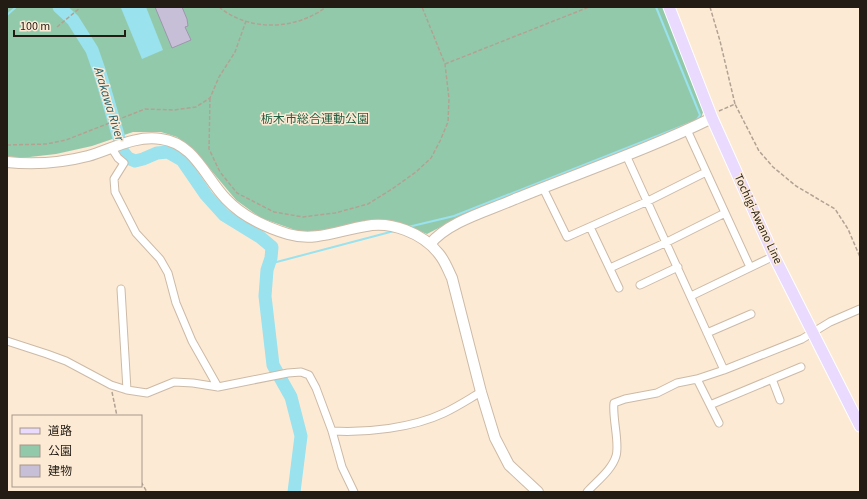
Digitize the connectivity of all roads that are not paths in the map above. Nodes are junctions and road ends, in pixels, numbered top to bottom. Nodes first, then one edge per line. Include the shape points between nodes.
1 (669, 7) edge
2 (712, 118) junction
3 (687, 130) junction
4 (112, 147) junction
5 (626, 155) junction
6 (7, 162) edge
7 (706, 172) junction
8 (543, 188) junction
9 (648, 201) junction
10 (725, 213) junction
11 (590, 226) junction
12 (667, 242) junction
13 (430, 244) junction
14 (774, 256) junction
15 (678, 267) junction
16 (750, 267) junction
17 (610, 268) junction
18 (640, 285) dead end
19 (619, 288) dead end
20 (121, 290) dead end
21 (691, 296) junction
22 (860, 309) edge
23 (751, 314) dead end
24 (707, 332) junction
25 (812, 332) junction
26 (7, 341) edge
27 (801, 367) dead end
28 (724, 370) junction
29 (696, 379) junction
30 (772, 379) junction
31 (218, 387) junction
32 (127, 390) junction
33 (481, 392) junction
34 (780, 400) dead end
35 (710, 405) junction
36 (719, 423) dead end
37 (860, 426) edge
38 (332, 431) junction
39 (354, 492) edge
40 (538, 492) edge
41 (586, 492) edge

1 - 2 main road, Tochigi-Awano Line
2 - 3 street
2 - 14 main road, Tochigi-Awano Line
3 - 5 street
3 - 7 street
4 - 6 street via 67,161 24,164
4 - 13 street via 144,138 174,141 187,149 226,199 244,214 276,231 312,237 367,225 381,225 414,234
4 - 31 street via 124,163 114,179 115,192 136,233 160,259 168,273 176,303 192,341
5 - 8 street
5 - 9 street
7 - 9 street
7 - 10 street
8 - 11 street via 567,237
8 - 13 street via 458,223
9 - 11 street
9 - 12 street
10 - 12 street
10 - 16 street
11 - 17 street
12 - 15 street
12 - 17 street
13 - 33 street via 439,254 452,278
14 - 16 street
14 - 25 main road, Tochigi-Awano Line
15 - 18 street
15 - 21 street
16 - 21 street
17 - 19 street
20 - 32 street
21 - 24 street
22 - 25 street
23 - 24 street
24 - 28 street
25 - 28 street via 802,339
25 - 37 main road, Tochigi-Awano Line
26 - 32 street via 66,361 111,385
27 - 30 street
28 - 29 street
29 - 35 street
29 - 41 street via 614,403 616,455 611,466
30 - 34 street
30 - 35 street
31 - 32 street via 174,382 147,393
31 - 38 street via 288,373 301,372 309,375
33 - 38 street via 424,421 397,427
33 - 40 street via 495,438 509,465
35 - 36 street
38 - 39 street via 342,466

